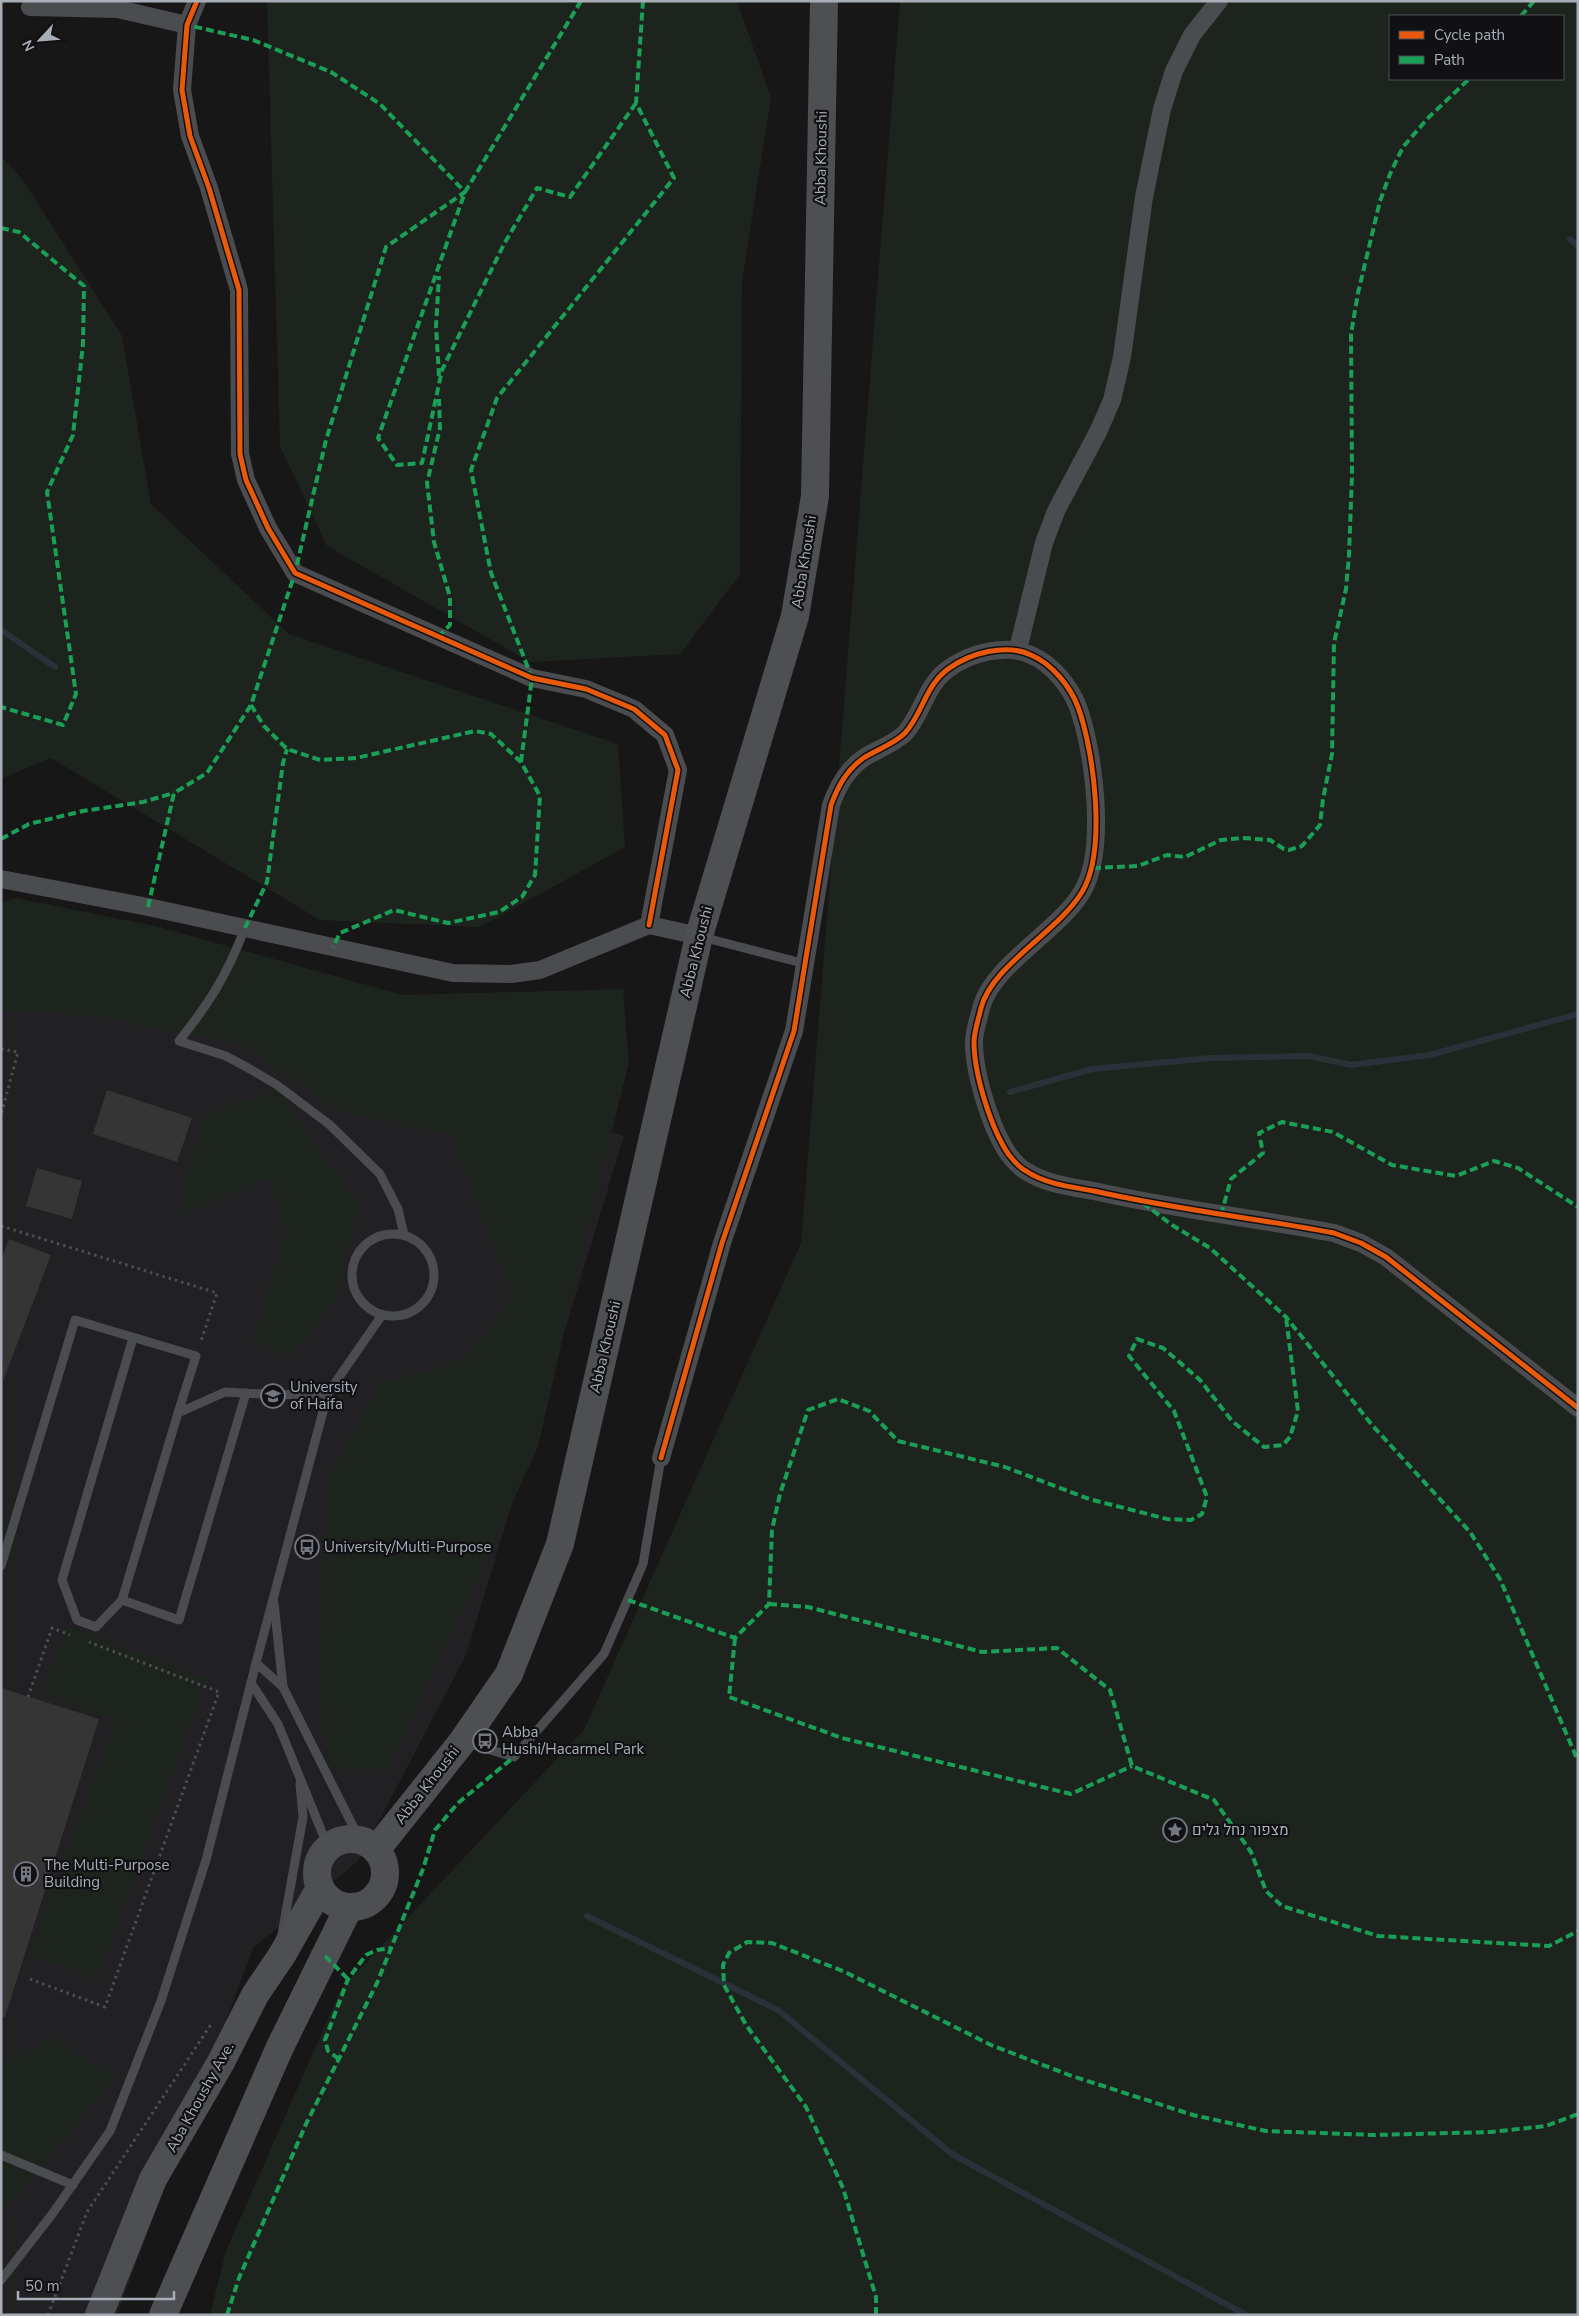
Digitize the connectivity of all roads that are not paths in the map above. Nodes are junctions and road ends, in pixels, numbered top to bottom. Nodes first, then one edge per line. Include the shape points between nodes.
1 (197, 1) edge
2 (824, 1) edge
3 (1219, 1) edge
4 (30, 7) dead end
5 (187, 25) junction
6 (1018, 649) junction
7 (1, 879) edge
8 (649, 925) junction
9 (245, 928) junction
10 (699, 936) junction
11 (806, 964) junction
12 (404, 1235) junction
13 (382, 1315) junction
14 (133, 1338) junction
15 (246, 1393) junction
16 (328, 1393) junction
17 (1578, 1408) edge
18 (178, 1414) junction
19 (661, 1458) joint
20 (1, 1566) edge
21 (273, 1598) junction
22 (122, 1600) junction
23 (256, 1663) junction
24 (251, 1683) junction
25 (283, 1688) junction
26 (462, 1742) junction
27 (300, 1777) junction
28 (368, 1845) junction
29 (328, 1847) junction
30 (320, 1888) junction
31 (348, 1907) junction
32 (282, 1955) junction
33 (1, 2155) edge
34 (73, 2185) junction
35 (1, 2280) edge
36 (99, 2315) edge
37 (163, 2315) edge

1 - 5 street
2 - 10 main road, Abba Khoushi via 815,496 795,616
3 - 6 street via 1192,34 1174,71 1162,109 1144,197 1122,357 1112,400 1056,511
4 - 5 street via 118,9
5 - 8 street via 182,90 190,136 209,188 238,290 240,454 246,480 268,528 295,573 532,678 586,689 634,709 665,735 678,770
6 - 11 street via 972,657 950,668 936,680 905,732 894,742 864,758 839,785 831,805
6 - 17 street via 1040,659 1060,677 1078,706 1091,763 1096,836 1093,868 1082,893 1056,924 1000,974 982,1003 974,1042 983,1097 1010,1156 1025,1171 1062,1184 1141,1202 1326,1232 1361,1243 1386,1257
7 - 9 street
8 - 9 street via 540,970 483,975 453,973
8 - 10 street
9 - 12 lane via 233,960 212,999 179,1041 226,1056 250,1069 330,1125 380,1174 398,1209
10 - 11 lane
10 - 26 main road, Abba Khoushi via 560,1544 509,1674
11 - 19 street via 794,1031 722,1242
12 - 13 lane via 427,1251 433,1264 434,1279 422,1305 396,1316
12 - 13 lane via 391,1233 367,1242 353,1263 354,1289 360,1301
13 - 16 lane
14 - 18 lane via 196,1356
14 - 20 lane via 75,1320
14 - 22 lane via 62,1580 77,1620 96,1627
15 - 16 lane
15 - 18 lane via 225,1392
15 - 22 lane via 180,1620
16 - 21 lane
18 - 22 lane
19 - 26 lane via 643,1564 604,1654 514,1757
21 - 23 lane
21 - 25 lane
23 - 24 lane
23 - 25 lane
24 - 27 lane via 278,1724
24 - 34 lane via 206,1860 161,2001 110,2131
25 - 28 lane
26 - 28 main road, Abba Khoushi
27 - 29 lane
27 - 32 lane via 302,1817 285,1914
28 - 29 main road via 349,1838
28 - 31 main road via 385,1868 382,1888 368,1903
29 - 30 main road via 318,1862
30 - 31 main road via 332,1902
30 - 32 main road, Aba Khoushy Ave.
31 - 37 main road via 280,2047
32 - 36 main road, Aba Khoushy Ave. via 255,1995 153,2179
33 - 34 lane
34 - 35 lane

